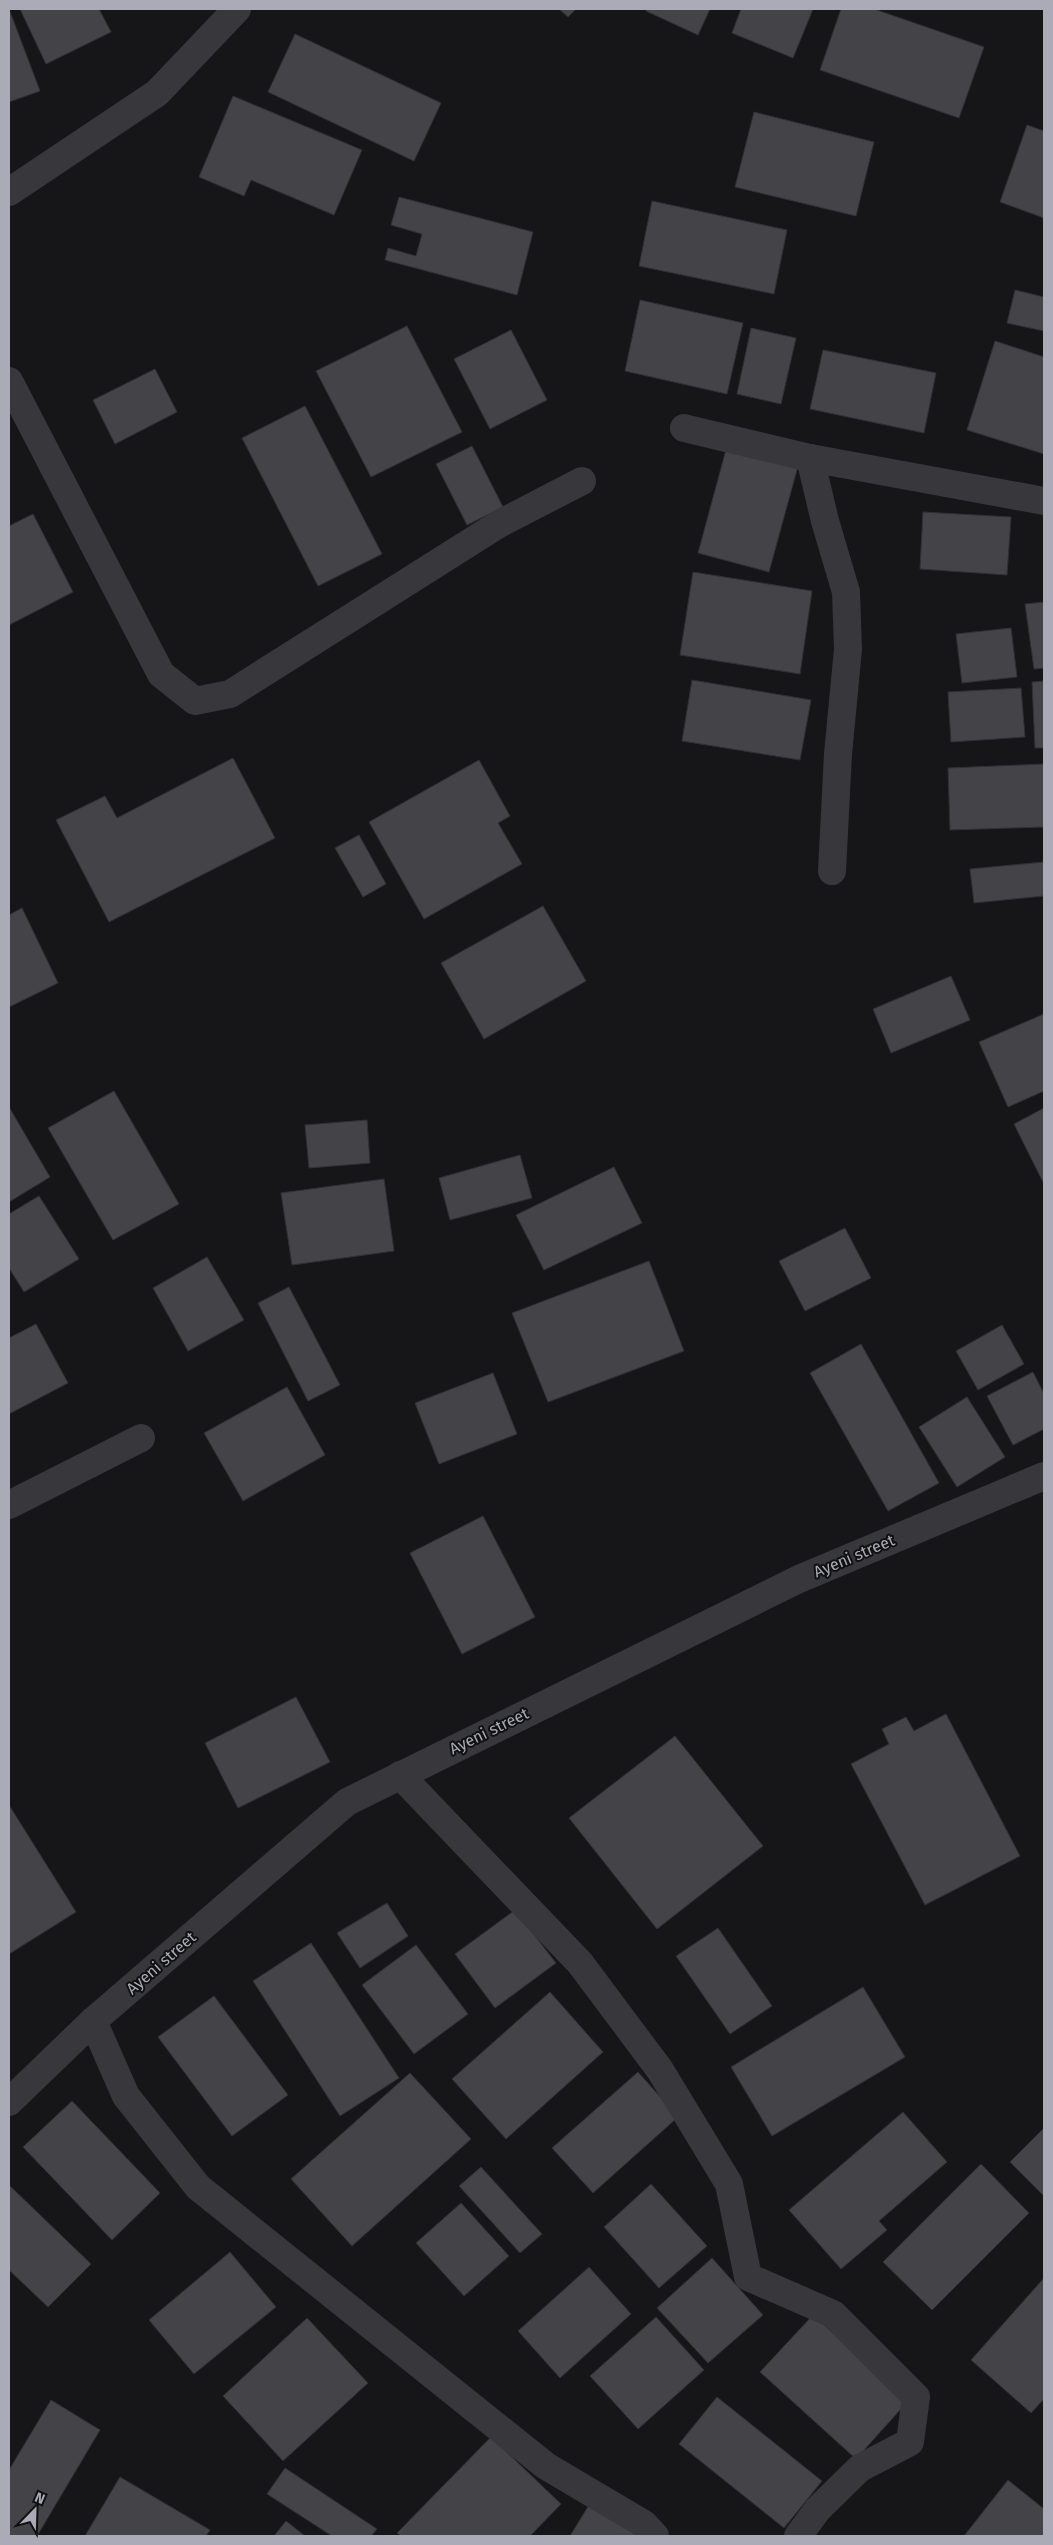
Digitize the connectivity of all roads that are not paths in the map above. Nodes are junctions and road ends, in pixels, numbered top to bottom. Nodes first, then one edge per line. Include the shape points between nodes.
1 (237, 9) edge
2 (9, 192) edge
3 (9, 381) edge
4 (684, 428) dead end
5 (810, 458) junction
6 (582, 481) dead end
7 (1044, 501) edge
8 (832, 871) dead end
9 (141, 1438) dead end
10 (1044, 1476) edge
11 (9, 1506) edge
12 (400, 1776) junction
13 (93, 2022) junction
14 (9, 2102) edge
15 (654, 2536) edge
16 (798, 2536) edge

1 - 2 street via 157,93
3 - 6 street via 161,674 195,700 230,694 499,524
4 - 5 street
5 - 7 street
5 - 8 street via 824,521 846,592 848,649
9 - 11 street
10 - 12 street, Ayeni street via 799,1579
12 - 13 street, Ayeni street via 347,1802
12 - 16 street via 580,1963 660,2070 730,2184 748,2277 834,2314 916,2397 910,2442 860,2468 818,2509
13 - 14 street, Ayeni street
13 - 15 street via 126,2096 198,2187 546,2466 644,2524

